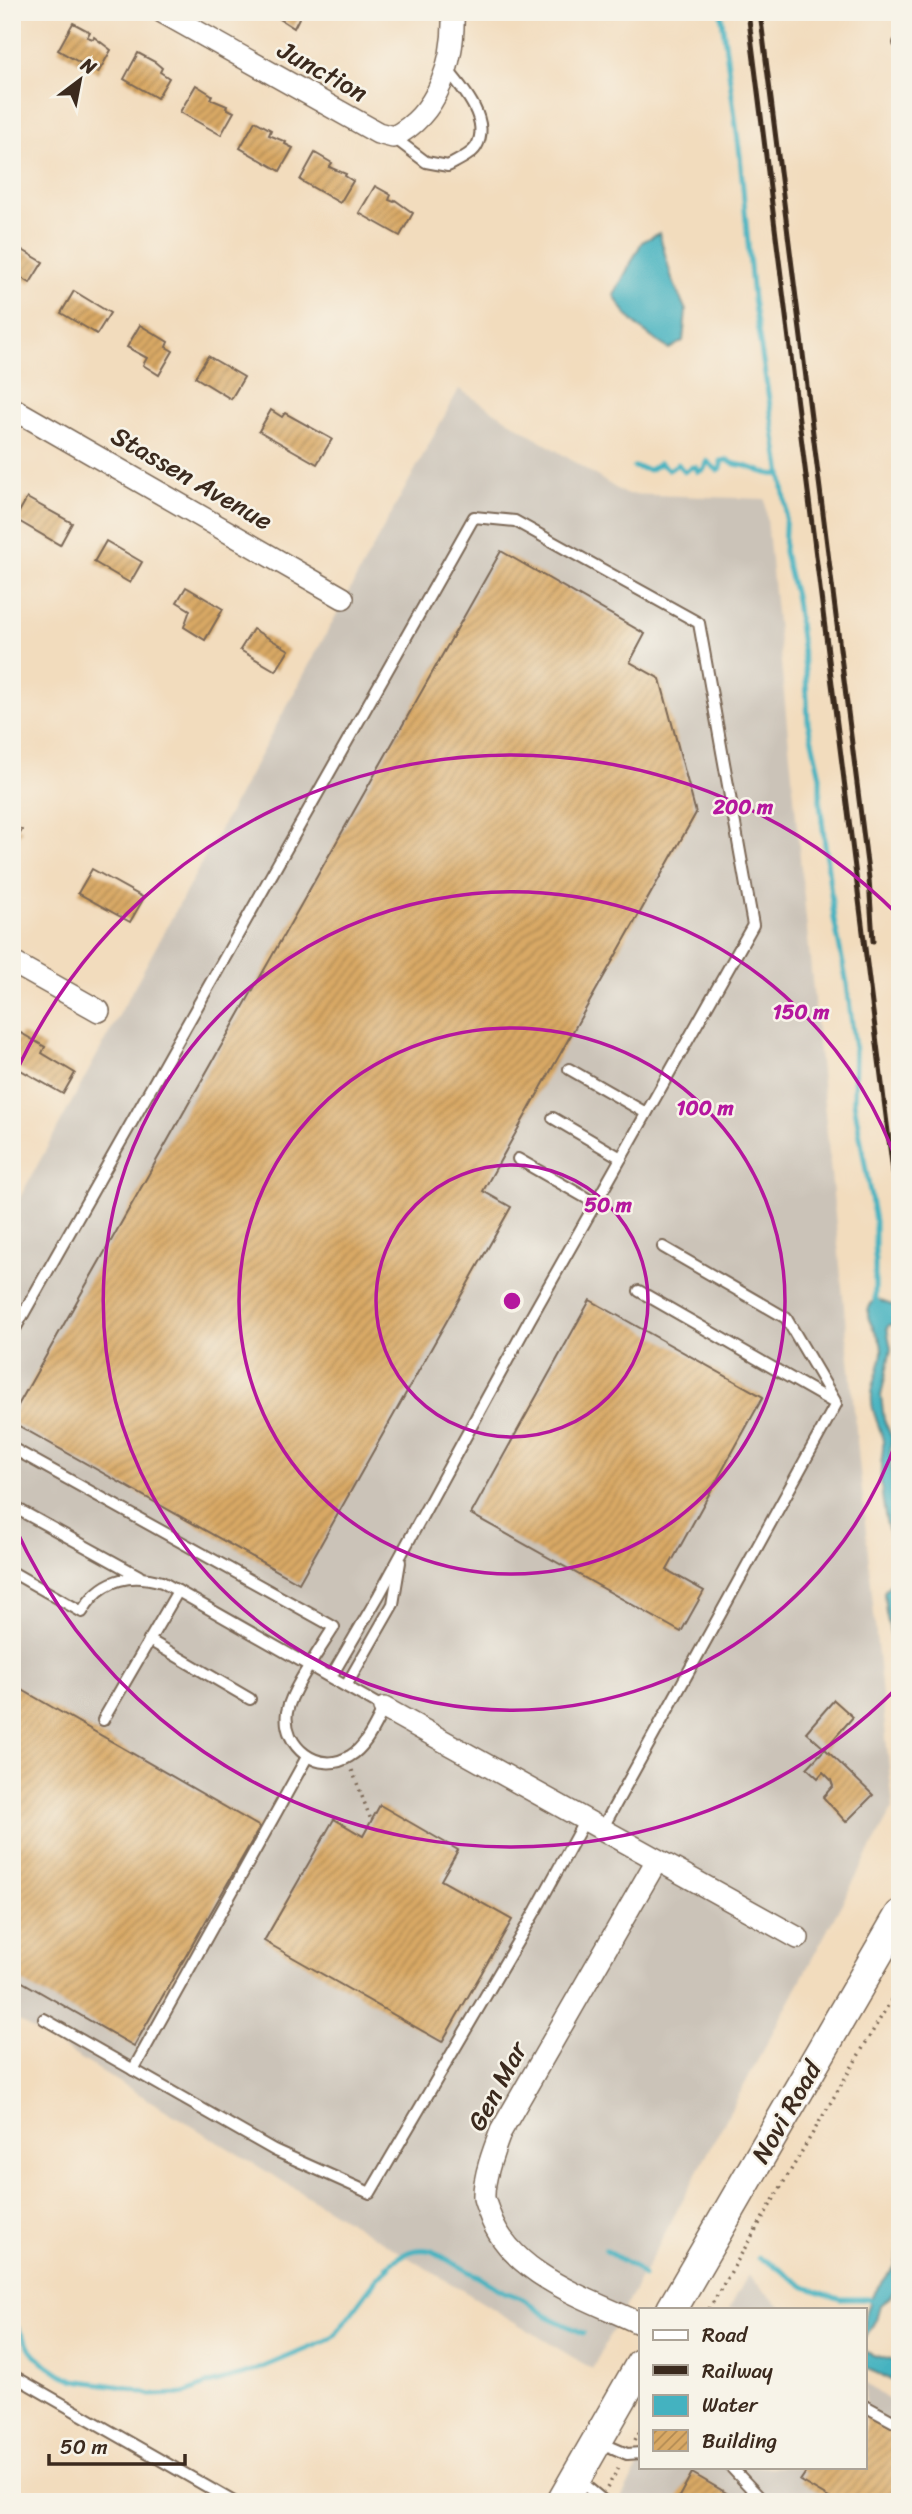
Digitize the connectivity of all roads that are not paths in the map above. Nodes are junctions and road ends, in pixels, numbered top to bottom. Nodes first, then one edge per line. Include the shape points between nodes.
1 (162, 12) edge
2 (453, 12) edge
3 (446, 68) junction
4 (393, 137) junction
5 (12, 408) edge
6 (343, 597) dead end
7 (12, 962) edge
8 (99, 1011) dead end
9 (569, 1069) dead end
10 (646, 1113) junction
11 (552, 1118) dead end
12 (621, 1158) junction
13 (518, 1159) dead end
14 (596, 1203) junction
15 (663, 1247) dead end
16 (639, 1291) dead end
17 (12, 1335) edge
18 (836, 1404) junction
19 (12, 1448) edge
20 (12, 1506) edge
21 (401, 1555) junction
22 (12, 1572) edge
23 (141, 1577) junction
24 (178, 1591) junction
25 (149, 1640) junction
26 (310, 1666) junction
27 (331, 1677) junction
28 (346, 1686) junction
29 (250, 1699) dead end
30 (384, 1708) junction
31 (103, 1720) dead end
32 (307, 1757) junction
33 (594, 1825) junction
34 (657, 1860) junction
35 (900, 1915) edge
36 (798, 1938) dead end
37 (44, 2018) dead end
38 (133, 2070) junction
39 (673, 2308) edge
40 (639, 2323) edge
41 (639, 2368) edge
42 (12, 2375) edge
43 (866, 2407) edge
44 (900, 2425) edge
45 (597, 2441) junction
46 (639, 2453) edge
47 (732, 2468) edge
48 (569, 2490) edge
49 (233, 2502) edge
50 (605, 2502) edge
51 (764, 2502) edge

1 - 4 street, Junction via 377,134
2 - 3 street
3 - 4 street via 427,111
3 - 4 lane via 474,105 481,135 475,149 449,166 426,162
5 - 6 street, Stassen Avenue
7 - 8 street
9 - 10 lane
10 - 12 lane
10 - 17 lane via 753,925 699,623 515,521 474,517
11 - 12 lane
12 - 14 lane
13 - 14 lane
14 - 21 lane
15 - 18 lane via 786,1318
16 - 18 lane
18 - 33 lane
19 - 26 lane via 334,1627
20 - 23 lane
21 - 27 lane
21 - 28 lane via 393,1604
22 - 23 lane via 82,1612 93,1595 110,1583
23 - 24 lane
24 - 25 lane
24 - 26 lane
25 - 29 lane
25 - 31 lane
26 - 27 lane
26 - 32 lane via 287,1709 286,1723 296,1748
27 - 28 lane
28 - 30 lane
30 - 32 lane via 359,1750 348,1758 320,1762
30 - 33 street
32 - 38 lane
33 - 34 street
33 - 38 lane via 537,1910 370,2193 274,2150
34 - 36 street
34 - 40 street, Gen Mar via 501,2131 484,2198 494,2226 517,2256 547,2278
35 - 39 main road, Novi Road
37 - 38 lane
41 - 45 main road
42 - 49 lane
43 - 44 lane
45 - 46 lane via 627,2454
45 - 48 main road
47 - 51 lane
48 - 50 lane

